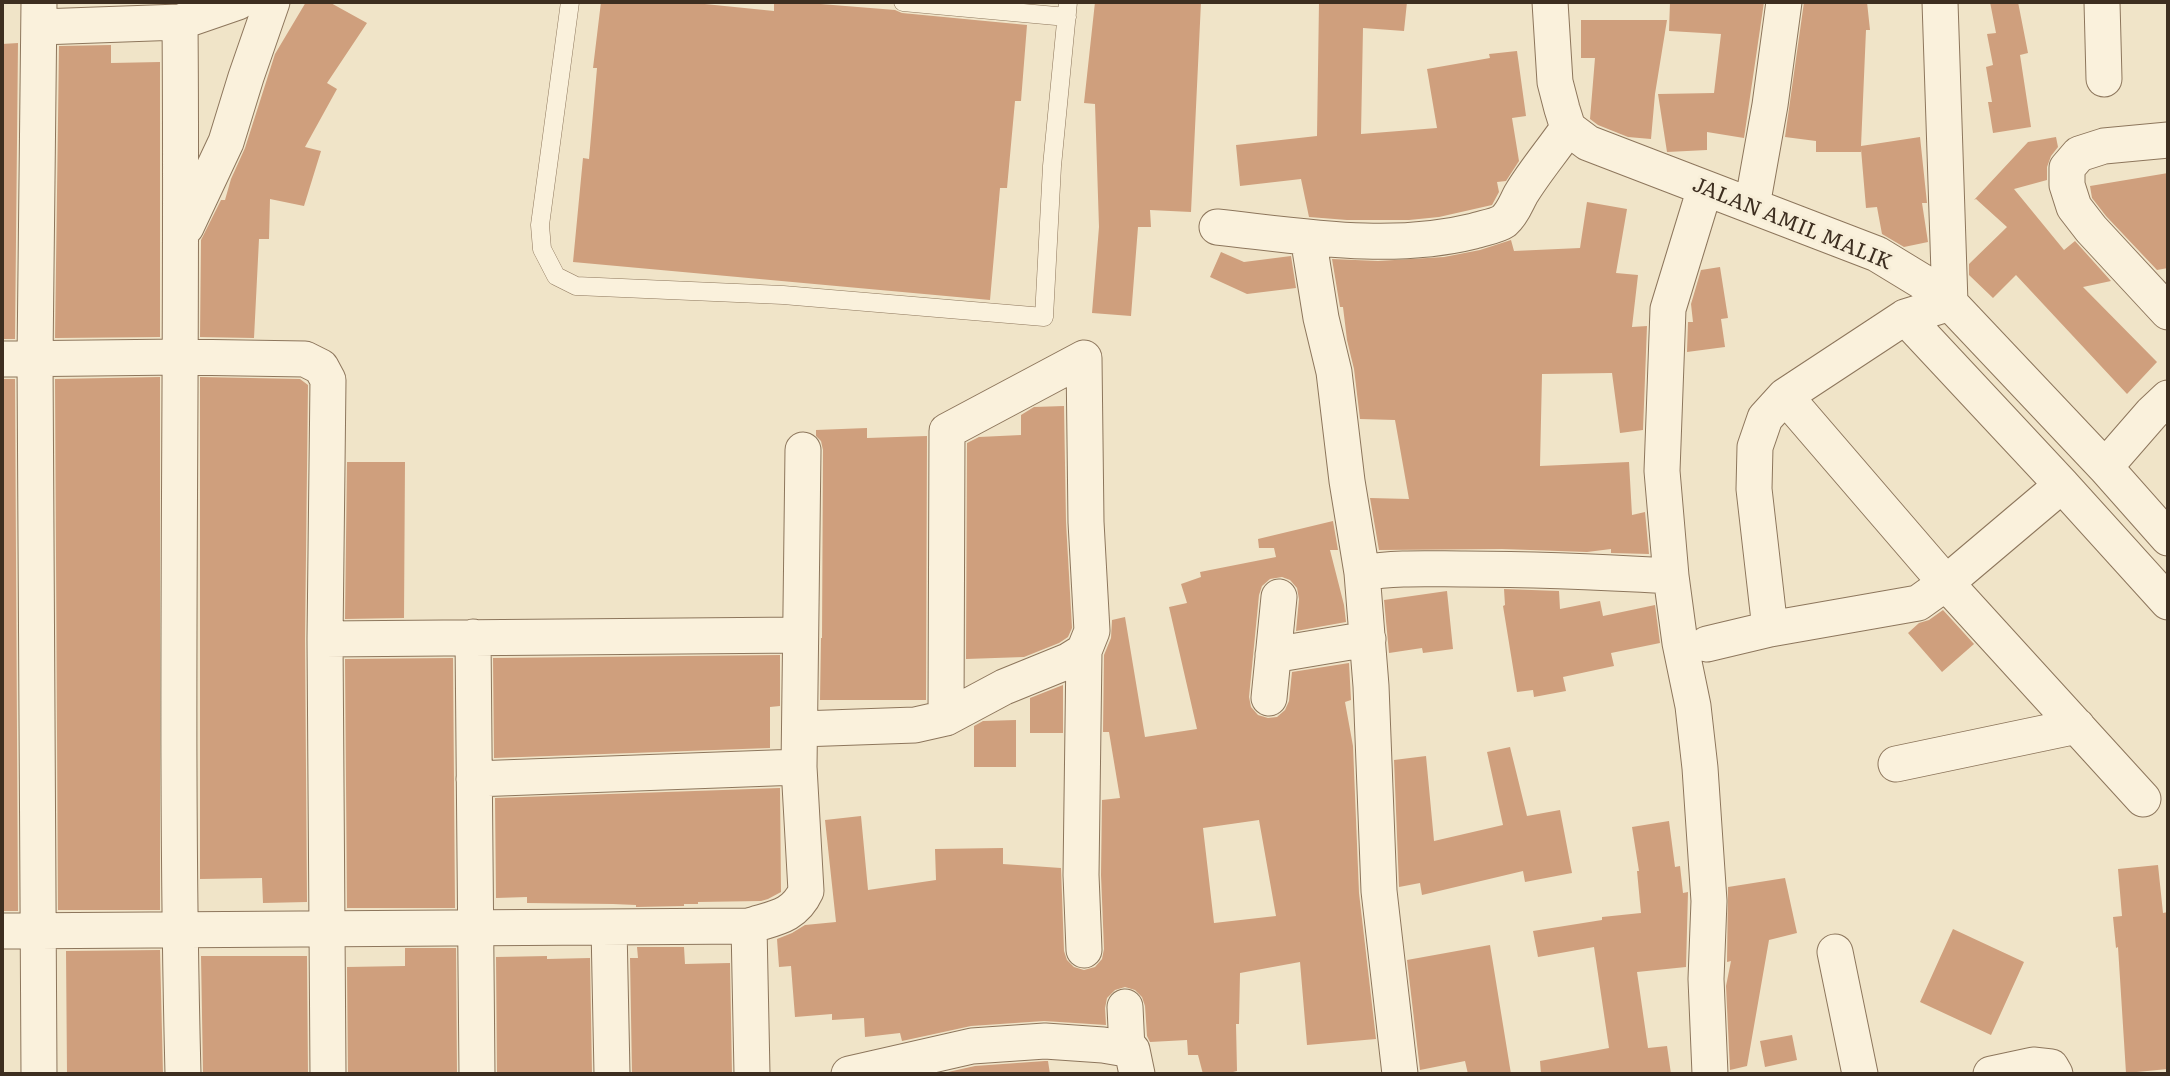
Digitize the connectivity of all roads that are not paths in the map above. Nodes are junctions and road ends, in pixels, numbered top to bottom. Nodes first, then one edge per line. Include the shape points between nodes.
1 (238, 2) edge
2 (272, 2) edge
3 (570, 2) edge
4 (903, 2) edge
5 (1550, 2) edge
6 (1784, 2) edge
7 (1940, 2) edge
8 (2102, 2) edge
9 (1067, 9) edge
10 (40, 14) edge
11 (180, 22) junction
12 (2104, 79) dead end
13 (1568, 128) junction
14 (2168, 140) edge
15 (1705, 188) junction
16 (1752, 206) junction
17 (1217, 227) dead end
18 (182, 234) junction
19 (1308, 237) junction
20 (2163, 302) edge
21 (1950, 303) junction
22 (1905, 317) junction
23 (181, 357) junction
24 (18, 359) edge
25 (1785, 396) junction
26 (2168, 398) edge
27 (803, 450) dead end
28 (2105, 467) junction
29 (2062, 485) junction
30 (2168, 537) edge
31 (1362, 573) junction
32 (1671, 576) junction
33 (1945, 583) junction
34 (1279, 597) dead end
35 (2168, 602) edge
36 (1770, 629) junction
37 (800, 635) junction
38 (473, 638) junction
39 (325, 639) junction
40 (1368, 639) junction
41 (1707, 644) dead end
42 (1084, 651) junction
43 (1273, 655) junction
44 (1269, 698) dead end
45 (946, 718) junction
46 (2077, 726) junction
47 (800, 729) junction
48 (1896, 764) dead end
49 (799, 767) junction
50 (474, 779) junction
51 (2143, 799) dead end
52 (609, 926) junction
53 (749, 926) junction
54 (328, 928) junction
55 (476, 928) junction
56 (179, 930) junction
57 (2, 931) edge
58 (37, 931) junction
59 (1084, 950) dead end
60 (1835, 952) dead end
61 (1125, 1007) dead end
62 (1132, 1061) edge
63 (39, 1074) edge
64 (183, 1074) edge
65 (328, 1074) edge
66 (477, 1074) edge
67 (611, 1074) edge
68 (752, 1074) edge
69 (849, 1074) edge
70 (1400, 1074) edge
71 (1710, 1074) edge
72 (1860, 1074) edge
73 (1991, 1074) edge
74 (2055, 1074) edge

1 - 11 street
2 - 18 street via 226,142
3 - 9 lane via 540,225 541,249 556,276 576,286 783,295 1044,317
4 - 9 lane
5 - 13 street via 1555,82
6 - 16 street
7 - 21 street
8 - 12 street
10 - 11 street
10 - 24 street
11 - 18 street
13 - 15 street, JALAN AMIL MALIK via 1588,143
13 - 19 street via 1503,222 1452,236 1394,242
14 - 20 street via 2104,146 2079,154 2067,168 2074,207
15 - 16 street, JALAN AMIL MALIK
15 - 32 street via 1668,309 1662,471
16 - 21 street, JALAN AMIL MALIK via 1877,254
17 - 19 street
18 - 23 street
19 - 31 street via 1334,372
21 - 22 street
21 - 28 street, JALAN AMIL MALIK
22 - 25 street
22 - 29 street
23 - 24 street
23 - 39 street via 305,359 321,367 328,380
23 - 56 street
24 - 58 street
25 - 33 street
25 - 36 street via 1765,418 1755,447 1754,489
26 - 28 street
27 - 37 street
28 - 30 street, JALAN AMIL MALIK
29 - 33 street
29 - 35 street
31 - 32 street via 1418,568 1534,569
31 - 40 street
32 - 71 street via 1699,768 1709,901
33 - 36 street via 1918,603
33 - 46 street
34 - 43 street
36 - 41 street
37 - 38 street
37 - 47 street
38 - 39 street
38 - 50 street
39 - 54 street
40 - 43 street
40 - 70 street via 1379,891
42 - 45 street
42 - 45 street via 1092,631 1084,358 947,431
42 - 59 street
43 - 44 street
45 - 47 street via 915,725
46 - 48 street
46 - 51 street
47 - 49 street
49 - 50 street
49 - 53 street via 806,891 789,913
50 - 55 street
52 - 53 street
52 - 55 street
52 - 67 street
53 - 68 street
54 - 55 street
54 - 56 street
54 - 65 street
55 - 66 street
56 - 58 street
56 - 64 street
57 - 58 street
58 - 63 street
60 - 72 street
61 - 62 street
62 - 69 street via 1045,1041 972,1046
73 - 74 street via 2032,1065 2051,1067

